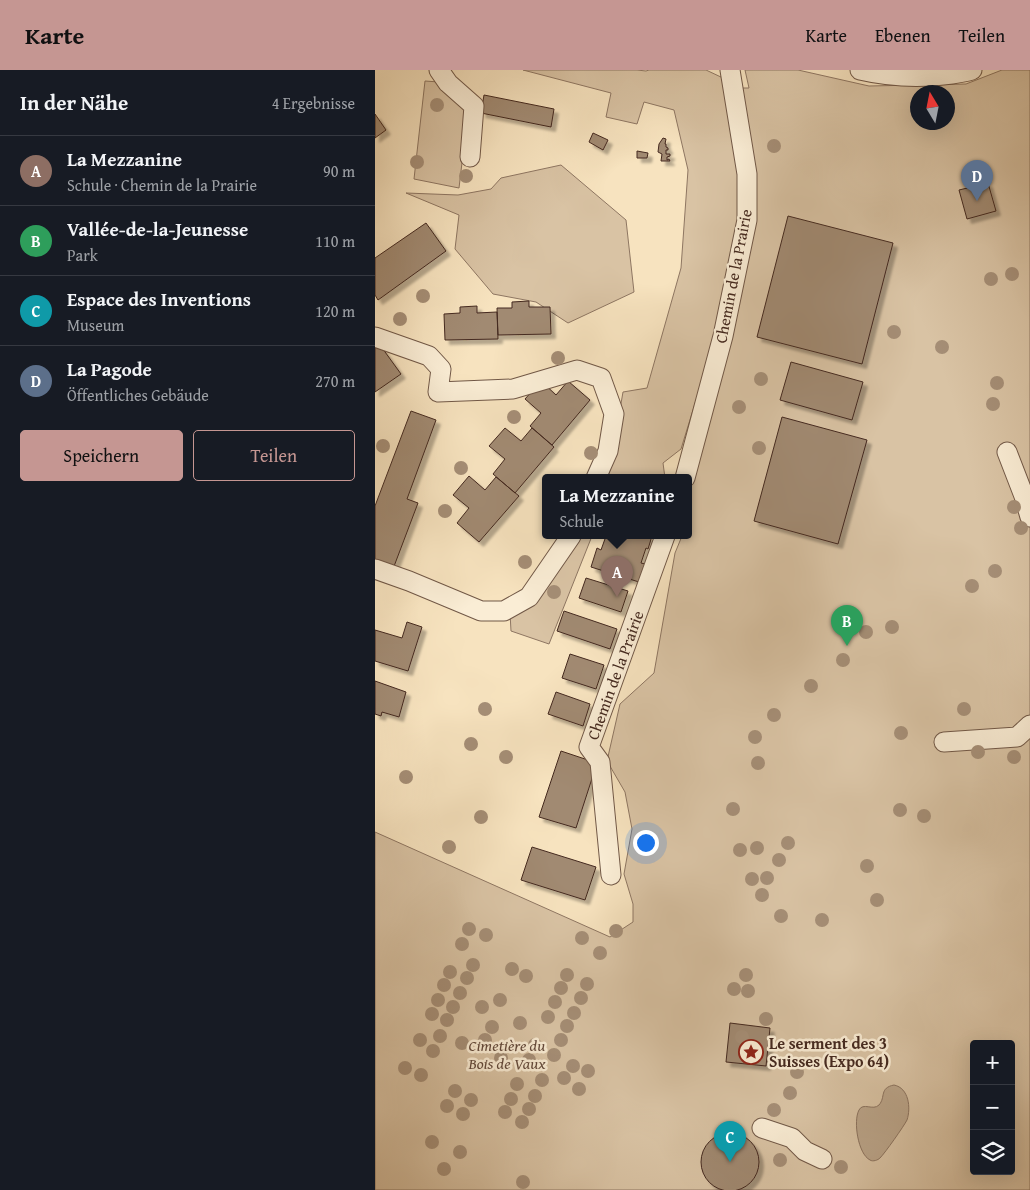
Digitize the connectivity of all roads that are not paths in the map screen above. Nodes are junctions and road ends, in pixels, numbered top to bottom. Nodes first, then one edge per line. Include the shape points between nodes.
1 (439, 70) edge
2 (730, 70) edge
3 (860, 70) edge
4 (972, 70) edge
5 (470, 156) dead end
6 (375, 336) edge
7 (1007, 452) dead end
8 (599, 474) edge
9 (686, 474) edge
10 (1030, 517) edge
11 (569, 539) edge
12 (664, 539) edge
13 (375, 569) edge
14 (1030, 725) edge
15 (944, 742) dead end
16 (611, 875) dead end
17 (762, 1128) dead end
18 (822, 1159) dead end

1 - 5 street via 448,84 474,106
2 - 9 street, Chemin de la Prairie via 747,174 747,220 723,336
3 - 4 street via 913,76 939,76
6 - 8 street via 429,356 441,369 438,392 513,389 577,370 601,378 614,414 608,452
7 - 10 street
11 - 13 street via 529,597 504,611 481,611
12 - 16 street, Chemin de la Prairie via 589,747 601,762
14 - 15 street via 1017,736
17 - 18 street via 793,1138 805,1151

